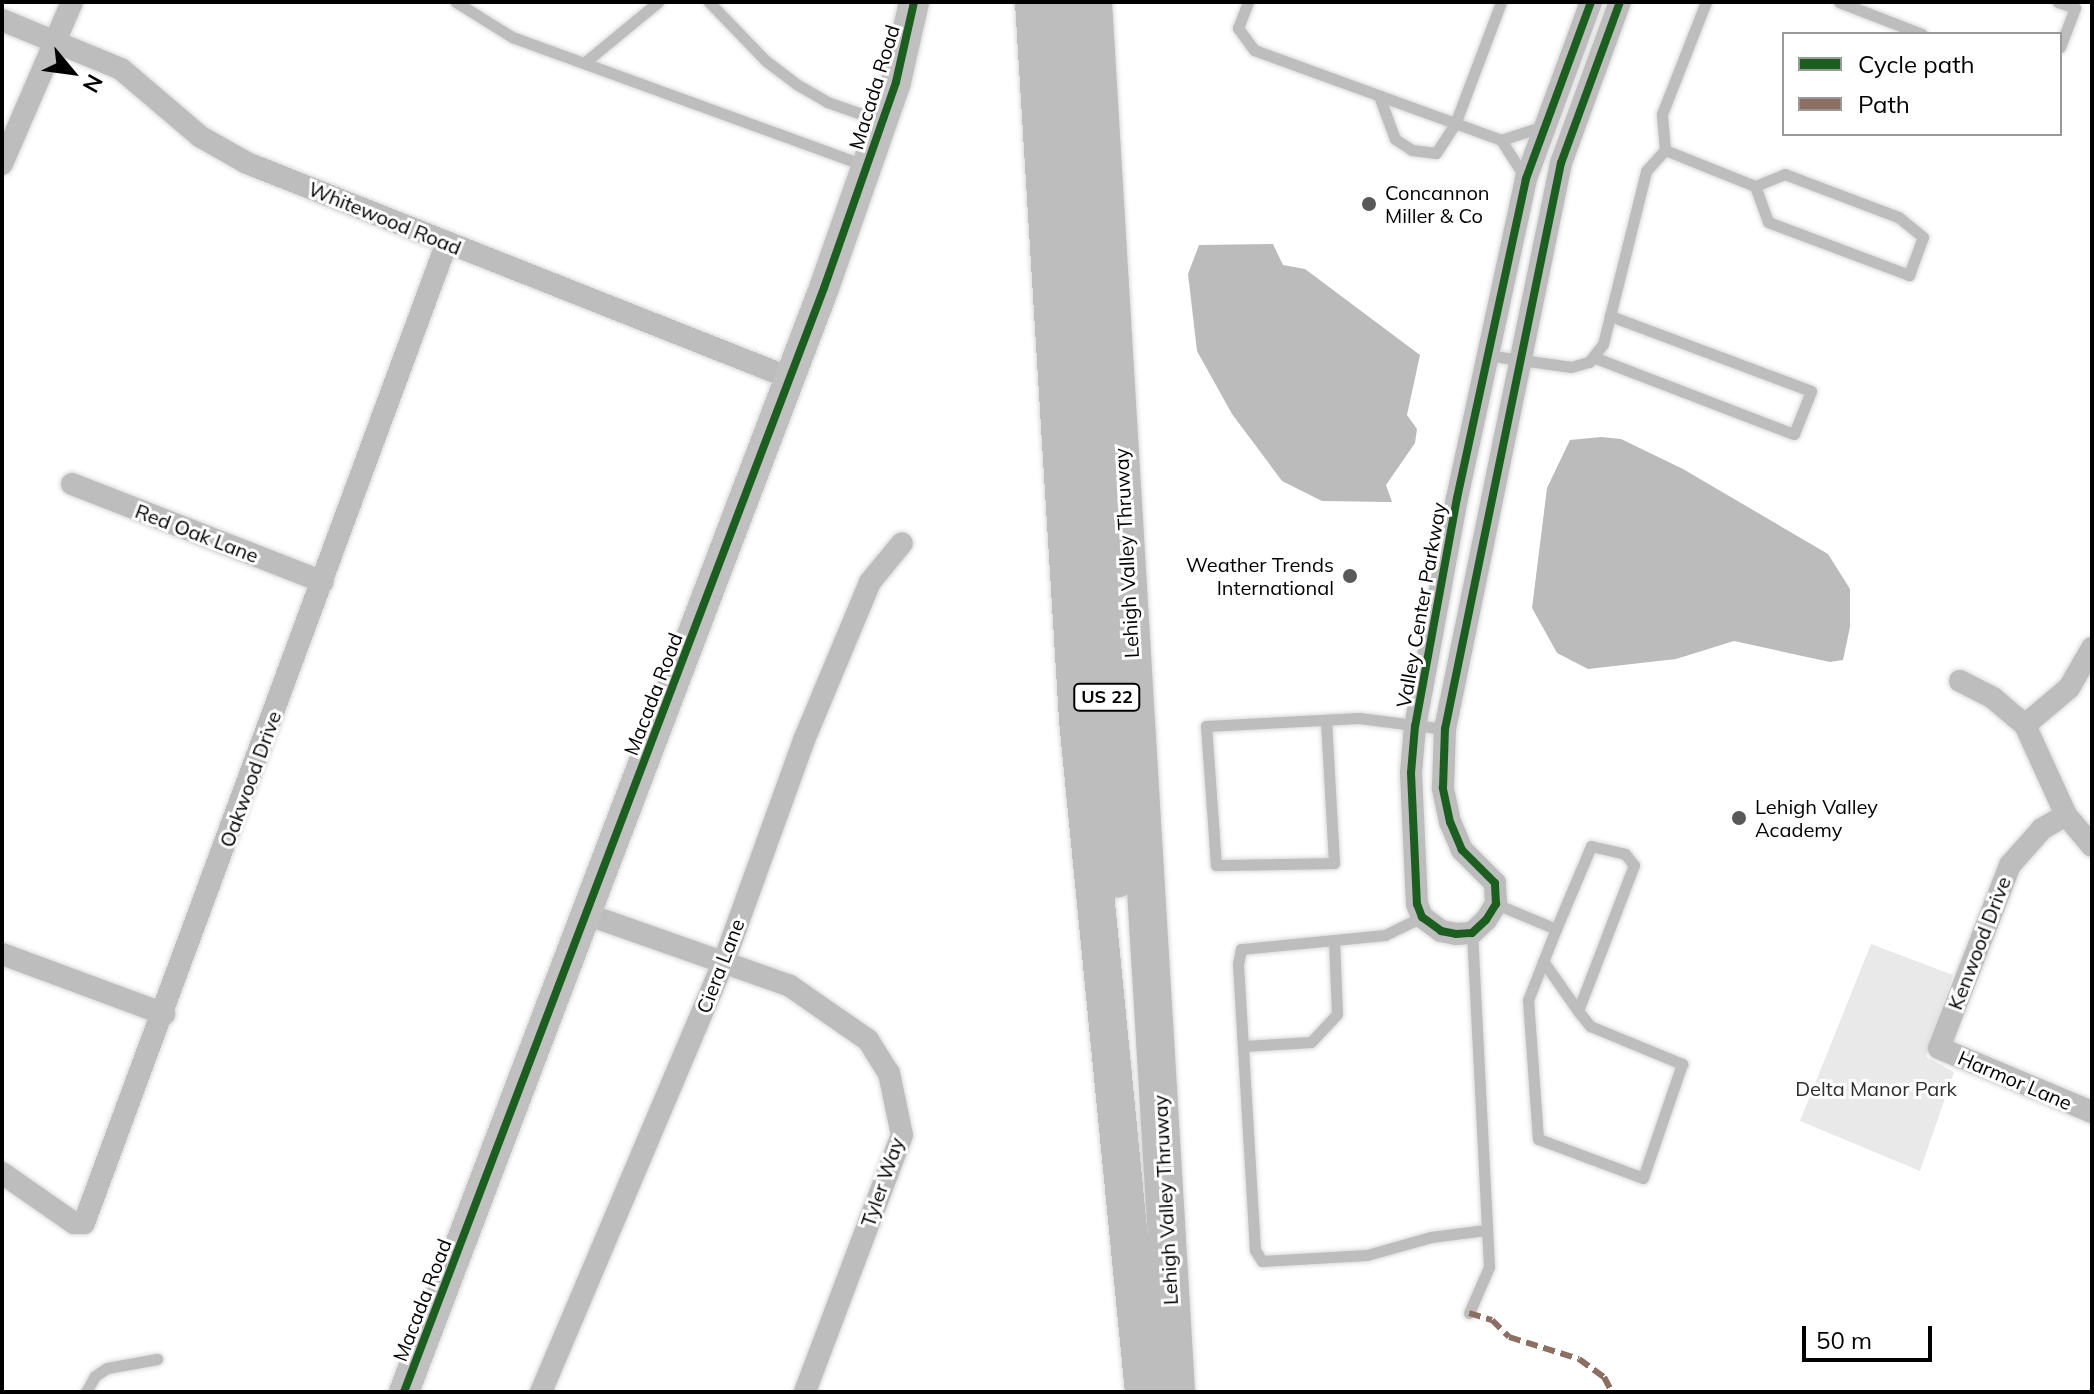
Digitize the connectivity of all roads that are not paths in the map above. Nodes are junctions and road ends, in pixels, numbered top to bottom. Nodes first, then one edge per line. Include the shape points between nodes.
1 (72, 2) edge
2 (456, 2) edge
3 (658, 2) edge
4 (709, 2) edge
5 (914, 2) edge
6 (1019, 2) edge
7 (1034, 2) edge
8 (1065, 2) edge
9 (1093, 2) edge
10 (1101, 2) edge
11 (1248, 2) edge
12 (1501, 2) edge
13 (1591, 2) edge
14 (1620, 2) edge
15 (1706, 2) edge
16 (1839, 2) edge
17 (2058, 2) edge
18 (2, 20) edge
19 (1917, 32) edge
20 (59, 41) junction
21 (2062, 42) edge
22 (584, 63) junction
23 (1097, 70) junction
24 (1379, 96) junction
25 (883, 122) junction
26 (1455, 124) junction
27 (1544, 126) junction
28 (1501, 140) junction
29 (1665, 150) junction
30 (2, 164) edge
31 (867, 166) junction
32 (1526, 179) junction
33 (1755, 186) junction
34 (447, 242) junction
35 (1050, 248) junction
36 (1610, 316) junction
37 (1486, 355) junction
38 (1593, 357) junction
39 (1517, 359) junction
40 (790, 378) junction
41 (72, 484) dead end
42 (902, 543) dead end
43 (323, 582) junction
44 (2092, 648) edge
45 (1960, 681) dead end
46 (1326, 720) junction
47 (2025, 725) junction
48 (1415, 726) junction
49 (1445, 729) junction
50 (2066, 815) junction
51 (2092, 846) edge
52 (1496, 904) junction
53 (586, 914) junction
54 (1422, 917) junction
55 (1556, 929) junction
56 (1472, 933) junction
57 (1334, 940) junction
58 (2, 954) edge
59 (1543, 961) junction
60 (723, 964) junction
61 (1578, 1011) junction
62 (164, 1014) junction
63 (1244, 1046) junction
64 (1939, 1048) joint
65 (2092, 1112) edge
66 (2, 1173) edge
67 (1486, 1230) junction
68 (1469, 1313) dead end
69 (157, 1359) dead end
70 (86, 1392) edge
71 (404, 1392) edge
72 (541, 1392) edge
73 (805, 1392) edge
74 (1146, 1392) edge
75 (1176, 1392) edge

1 - 20 street
2 - 22 lane via 512,37
3 - 22 lane
4 - 25 lane via 766,61 798,85 827,102
5 - 25 street, Macada Road
6 - 35 highway
7 - 35 highway
8 - 74 highway, Lehigh Valley Thruway / US 22
9 - 23 highway, Lehigh Valley Thruway / US 22
10 - 23 highway
11 - 24 lane via 1238,28 1254,50
12 - 26 lane
13 - 27 street, Valley Center Parkway
14 - 39 street via 1561,163
15 - 29 lane via 1662,114
16 - 19 lane
17 - 21 lane via 2075,8
18 - 20 street, Whitewood Road
20 - 30 street
20 - 34 street, Whitewood Road via 121,69 222,152
22 - 31 lane
23 - 75 highway, Lehigh Valley Thruway / US 22
24 - 26 lane
24 - 26 lane via 1395,139 1412,150 1436,153
25 - 31 street, Macada Road
26 - 28 lane
27 - 28 lane
27 - 32 street, Valley Center Parkway
28 - 32 lane
29 - 33 lane
29 - 36 lane via 1646,171
31 - 40 street, Macada Road
32 - 37 street, Valley Center Parkway
33 - 33 lane via 1768,222 1909,275 1923,237 1898,217 1785,174
34 - 40 street, Whitewood Road
34 - 43 street, Oakwood Drive
35 - 74 highway via 1078,720 1110,1092
36 - 38 lane via 1603,344
36 - 38 lane via 1811,391 1794,434
37 - 39 lane
37 - 48 street, Valley Center Parkway
38 - 39 lane via 1571,367
39 - 49 street
40 - 53 street, Macada Road
41 - 43 street, Red Oak Lane
42 - 60 street, Ciera Lane via 870,582 804,740
43 - 62 street, Oakwood Drive
44 - 47 street via 2069,688
45 - 47 street via 1993,698
46 - 46 lane via 1206,726 1216,865 1334,863
46 - 48 lane via 1359,718
47 - 50 street
48 - 49 lane
48 - 54 street, Valley Center Parkway via 1413,815
49 - 52 street via 1443,788 1450,822 1462,850 1495,883
50 - 51 street
50 - 64 street, Kenwood Drive via 2042,829 2010,865
52 - 55 lane
52 - 56 street
53 - 60 street, Tyler Way
53 - 71 street, Macada Road
54 - 56 street via 1441,931
54 - 57 lane via 1385,935
55 - 59 lane
55 - 61 lane via 1591,846 1625,854 1634,865
56 - 67 lane
57 - 63 lane via 1337,1014 1311,1042
57 - 63 lane via 1241,949
58 - 62 street
59 - 61 lane
59 - 61 lane via 1528,1000 1538,1139 1643,1178 1682,1064 1590,1026
60 - 72 street, Ciera Lane
60 - 73 street, Tyler Way via 790,986 868,1040 889,1073 902,1135
62 - 66 street, Oakwood Drive via 84,1223 74,1223
63 - 67 lane via 1255,1250 1262,1261 1367,1255 1431,1237
64 - 65 street, Harmor Lane
67 - 68 lane via 1489,1267
69 - 70 lane via 107,1368

